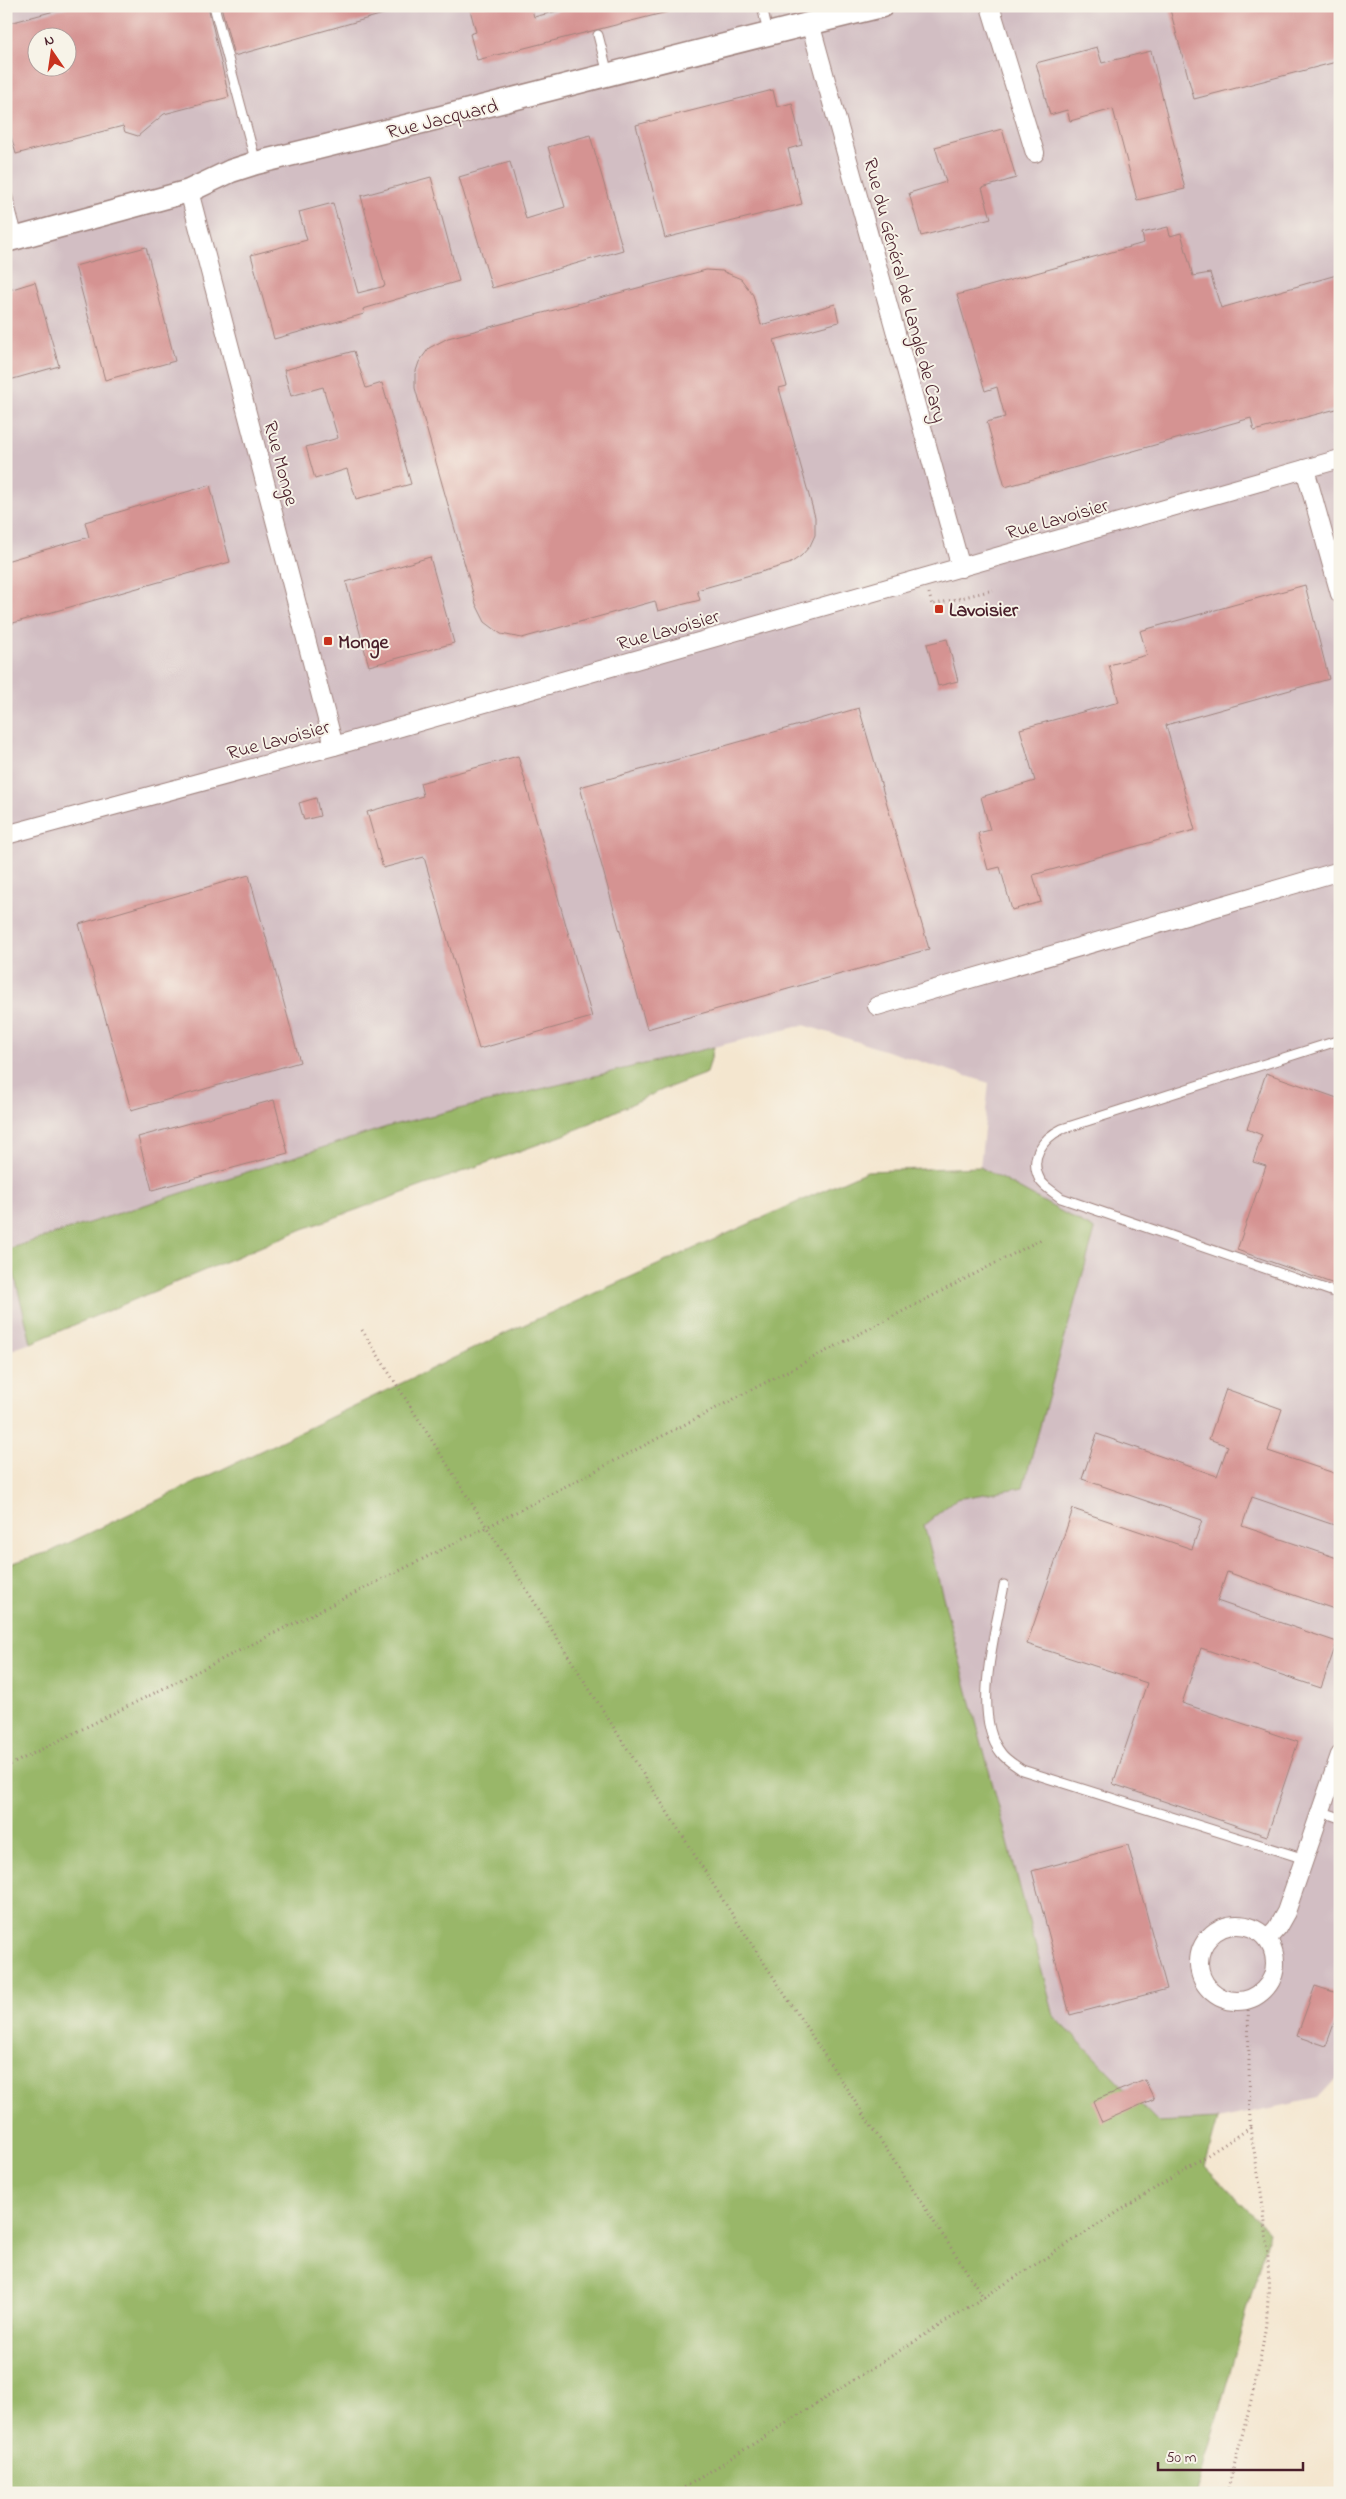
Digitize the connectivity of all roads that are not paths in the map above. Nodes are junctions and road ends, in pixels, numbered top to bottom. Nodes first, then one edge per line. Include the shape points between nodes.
1 (214, 6) edge
2 (762, 6) edge
3 (882, 6) edge
4 (990, 6) edge
5 (810, 24) junction
6 (768, 33) junction
7 (598, 35) dead end
8 (608, 75) junction
9 (1035, 153) dead end
10 (256, 163) junction
11 (6, 191) edge
12 (189, 191) junction
13 (12, 239) edge
14 (1340, 459) edge
15 (1305, 469) junction
16 (960, 568) junction
17 (1340, 594) edge
18 (334, 746) junction
19 (6, 835) edge
20 (1340, 872) edge
21 (877, 1006) dead end
22 (1340, 1040) edge
23 (1340, 1294) edge
24 (1004, 1585) dead end
25 (1340, 1755) edge
26 (1320, 1811) junction
27 (1340, 1818) edge
28 (1306, 1860) junction
29 (1267, 1939) junction

1 - 10 lane
2 - 6 lane
3 - 5 street, Rue Jacquard
4 - 9 street
5 - 6 street, Rue Jacquard
5 - 16 street, Rue du Général de Langle de Cary
6 - 8 street, Rue Jacquard
7 - 8 lane
8 - 10 street, Rue Jacquard
10 - 12 street, Rue Jacquard
11 - 13 lane
12 - 13 street, Rue Jacquard
12 - 18 street, Rue Monge
14 - 15 street, Rue Lavoisier
15 - 16 street, Rue Lavoisier
15 - 17 street
16 - 18 street, Rue Lavoisier
18 - 19 street, Rue Lavoisier
20 - 21 street
22 - 23 lane via 1062,1129 1044,1140 1037,1163 1041,1181 1061,1198
24 - 28 lane via 985,1694 988,1725 1001,1753 1022,1770
25 - 26 street
26 - 27 lane
26 - 28 street
28 - 29 street via 1286,1912
29 - 29 street via 1245,1926 1233,1925 1220,1928 1210,1936 1199,1958 1201,1977 1212,1992 1223,1999 1235,2001 1248,2000 1264,1990 1274,1975 1275,1962

